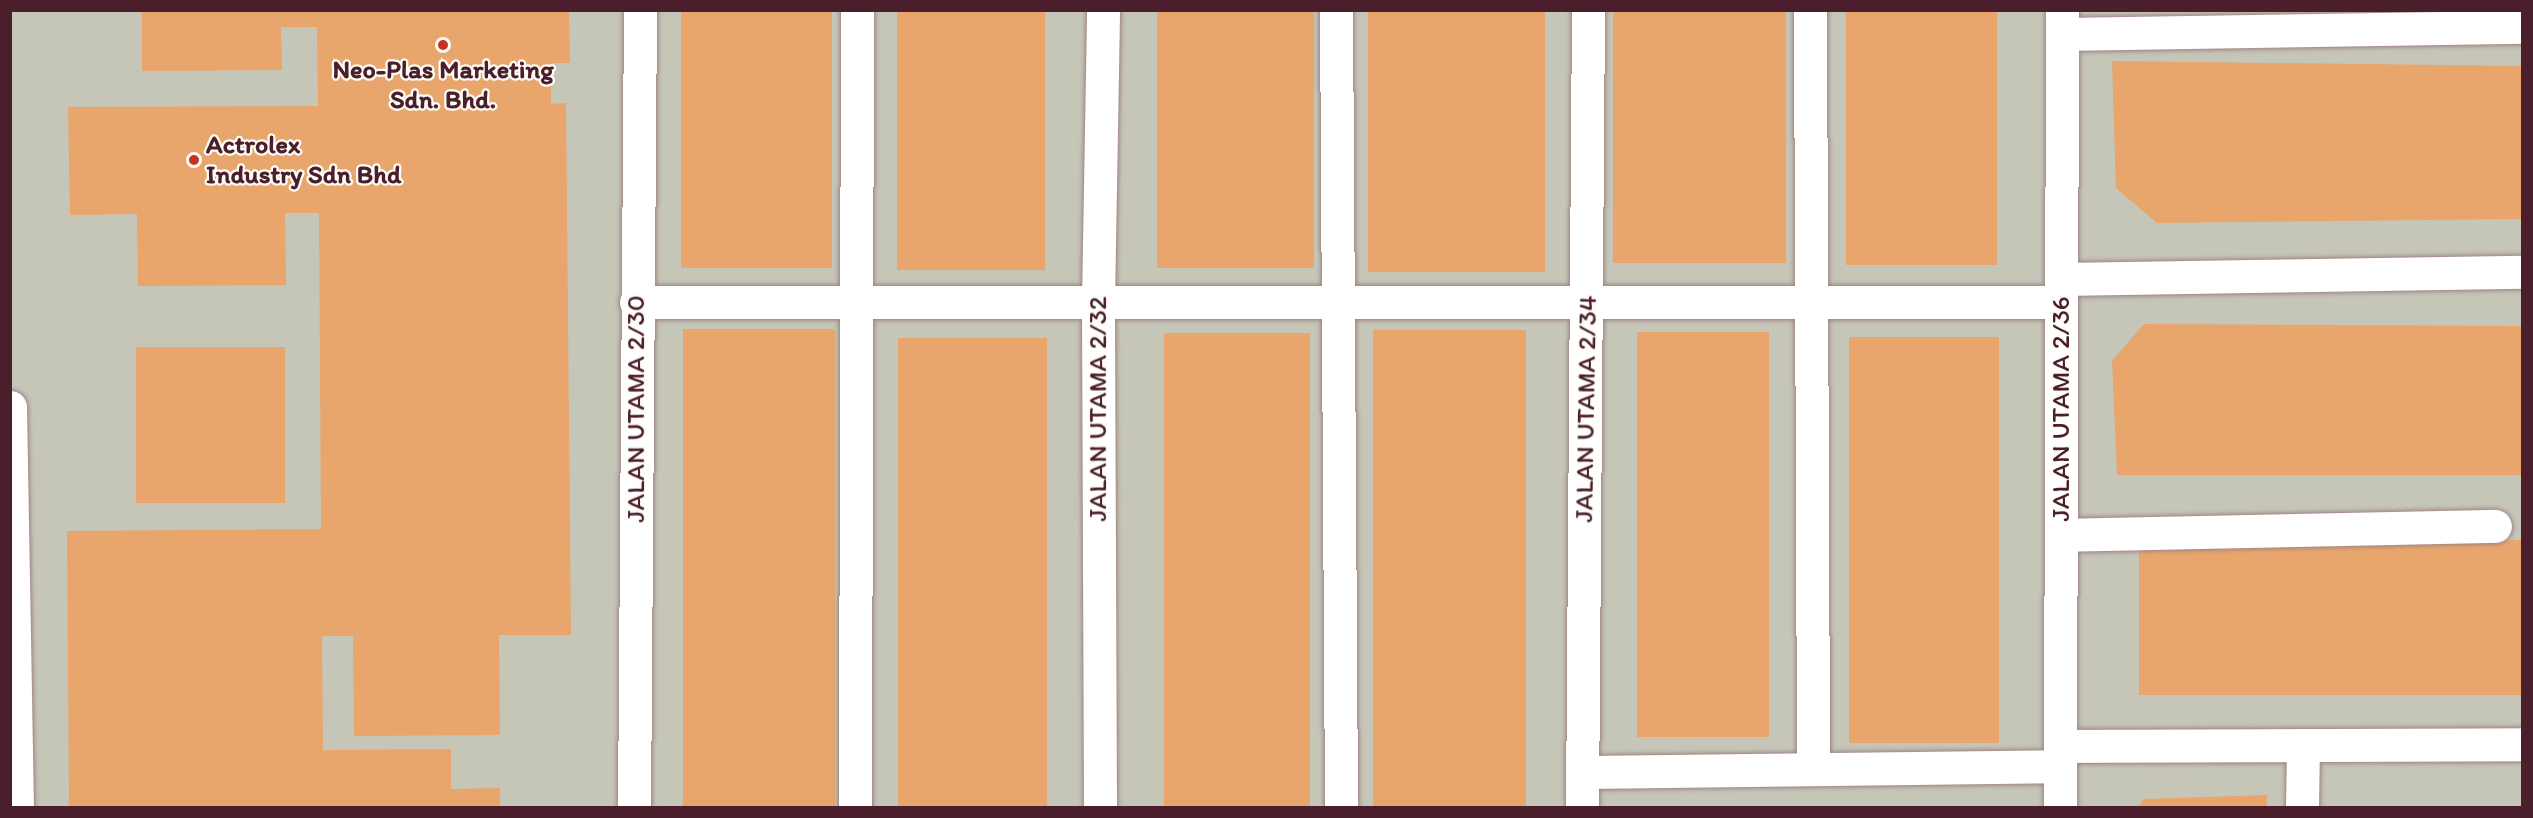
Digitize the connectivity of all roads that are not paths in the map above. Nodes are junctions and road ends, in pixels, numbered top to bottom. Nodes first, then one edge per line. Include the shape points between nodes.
1 (639, 10) edge
2 (857, 10) edge
3 (1103, 10) edge
4 (1336, 10) edge
5 (1588, 10) edge
6 (1810, 10) edge
7 (2062, 22) edge
8 (2523, 27) edge
9 (2523, 272) edge
10 (2061, 290) junction
11 (636, 302) junction
12 (859, 302) junction
13 (1098, 302) junction
14 (1337, 302) junction
15 (1587, 302) junction
16 (1814, 302) junction
17 (10, 407) edge
18 (2495, 526) dead end
19 (2061, 535) junction
20 (2523, 744) edge
21 (2303, 745) junction
22 (2061, 756) junction
23 (1813, 768) junction
24 (1582, 772) junction
25 (17, 807) edge
26 (634, 807) edge
27 (855, 807) edge
28 (1100, 807) edge
29 (1341, 807) edge
30 (1582, 807) edge
31 (2060, 807) edge
32 (2302, 807) edge

1 - 11 street, JALAN UTAMA 2/30
2 - 12 street
3 - 13 street, JALAN UTAMA 2/32
4 - 14 street
5 - 15 street, JALAN UTAMA 2/34
6 - 16 street
7 - 8 street
7 - 10 street, JALAN UTAMA 2/36
9 - 10 street
10 - 16 street
10 - 19 street, JALAN UTAMA 2/36
11 - 12 street
11 - 26 street, JALAN UTAMA 2/30
12 - 13 street
12 - 27 street
13 - 14 street
13 - 28 street, JALAN UTAMA 2/32
14 - 15 street
14 - 29 street
15 - 16 street
15 - 24 street, JALAN UTAMA 2/34
16 - 23 street
17 - 25 street
18 - 19 street
19 - 22 street, JALAN UTAMA 2/36
20 - 21 street
21 - 22 street
21 - 32 street
22 - 23 street
22 - 31 street, JALAN UTAMA 2/36
23 - 24 street
24 - 30 street, JALAN UTAMA 2/34

